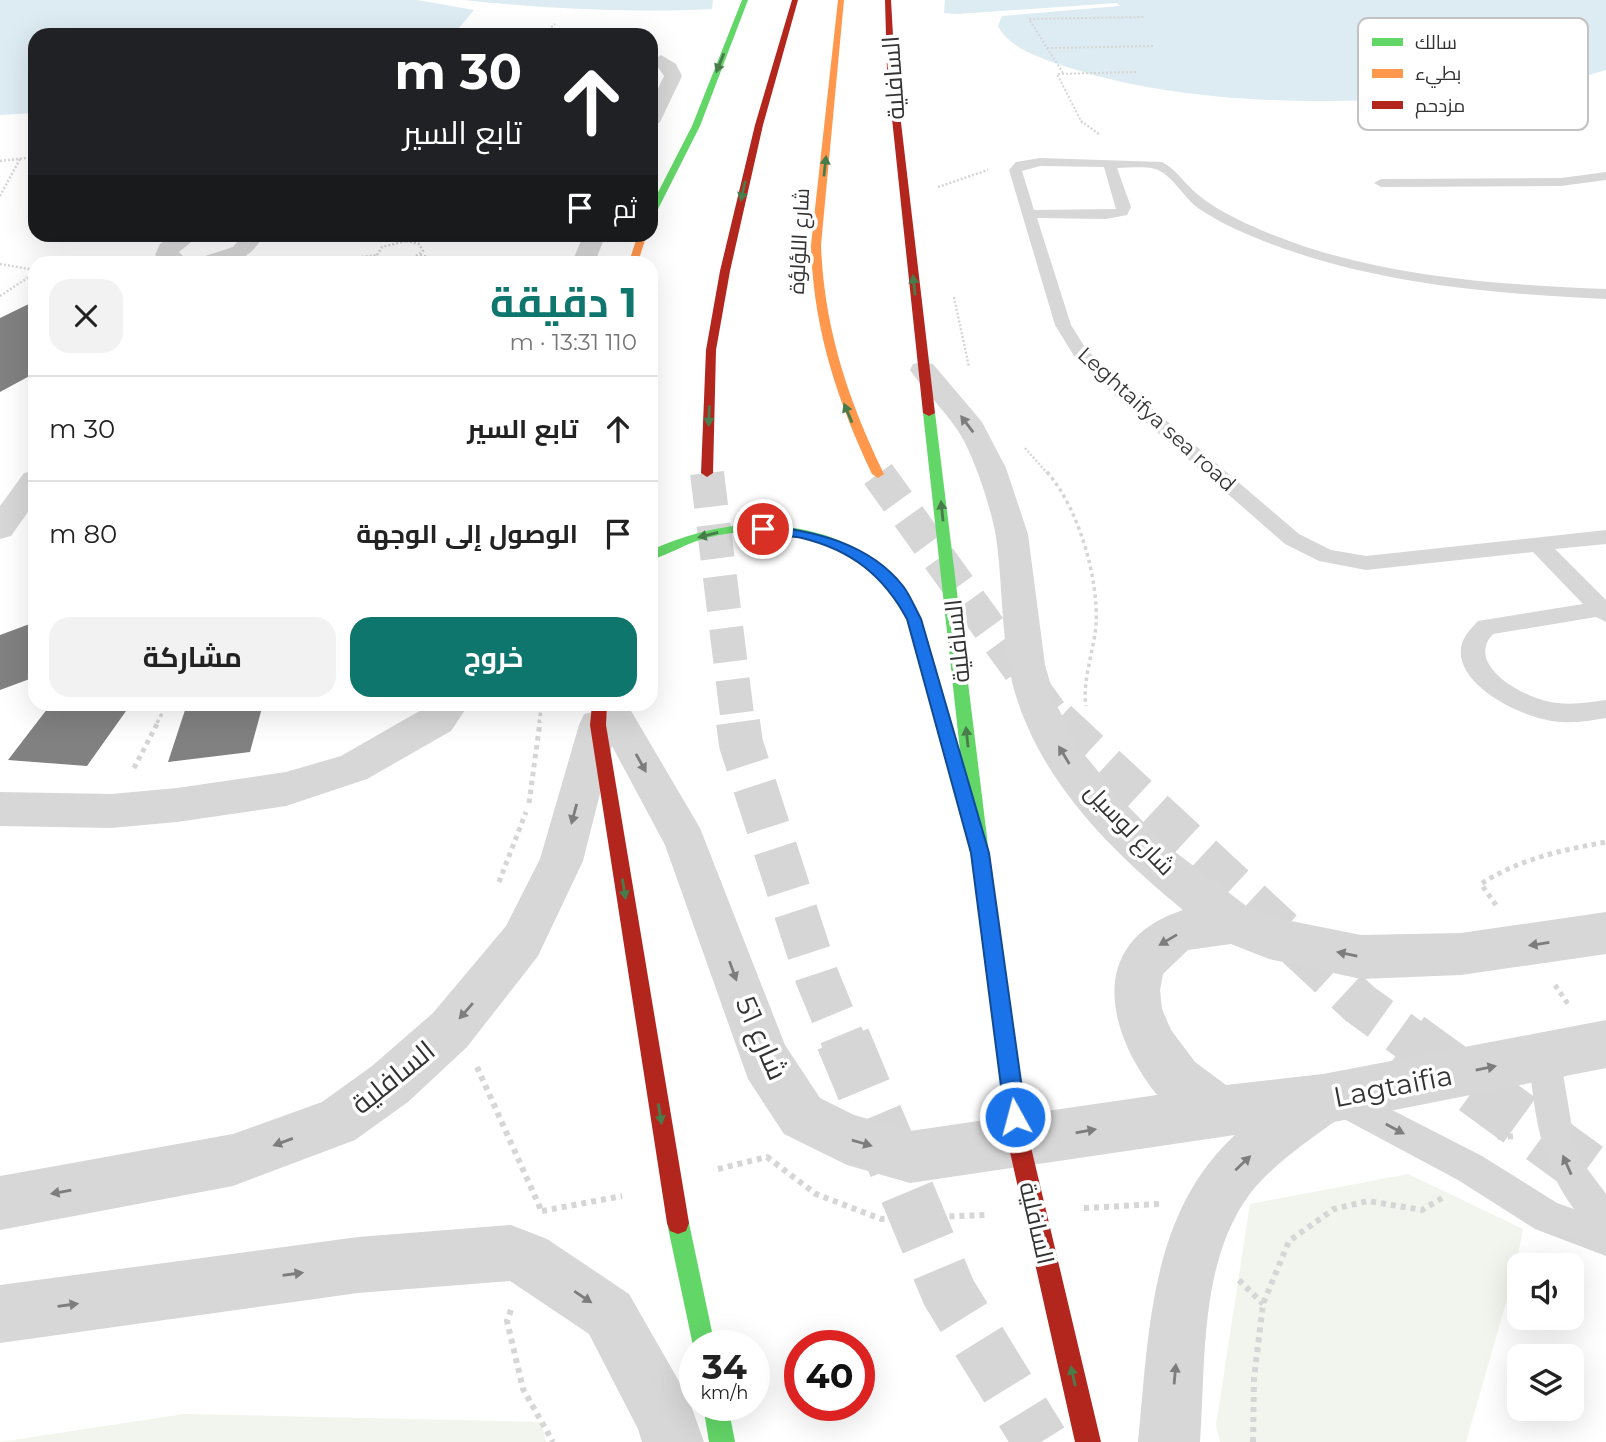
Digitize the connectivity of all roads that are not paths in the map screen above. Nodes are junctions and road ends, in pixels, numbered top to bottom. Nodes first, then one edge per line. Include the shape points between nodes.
1 (745, 0) edge
2 (795, 0) edge
3 (841, 0) edge
4 (888, 0) edge
5 (857, 12) dead end
6 (681, 54) dead end
7 (658, 60) edge
8 (658, 61) edge
9 (834, 83) junction
10 (752, 89) dead end
11 (658, 107) edge
12 (759, 125) junction
13 (1109, 163) junction
14 (1606, 176) edge
15 (1381, 183) dead end
16 (658, 201) edge
17 (1028, 214) junction
18 (178, 242) edge
19 (248, 242) edge
20 (169, 256) edge
21 (229, 256) edge
22 (1606, 294) edge
23 (923, 370) junction
24 (707, 473) tunnel mouth
25 (878, 474) tunnel mouth
26 (28, 490) edge
27 (0, 529) edge
28 (1606, 537) edge
29 (1538, 545) junction
30 (658, 552) edge
31 (1604, 610) edge
32 (1606, 709) edge
33 (444, 711) edge
34 (602, 711) edge
35 (0, 809) edge
36 (980, 853) junction
37 (1233, 923) junction
38 (1606, 933) edge
39 (1602, 1044) edge
40 (1544, 1056) junction
41 (1329, 1098) junction
42 (1222, 1111) junction
43 (1019, 1143) junction
44 (0, 1203) edge
45 (1606, 1220) edge
46 (1606, 1238) edge
47 (0, 1314) edge
48 (700, 1330) edge
49 (718, 1421) edge
50 (673, 1442) edge
51 (722, 1442) edge
52 (1088, 1442) edge
53 (1170, 1442) edge

1 -> 16 street via 696,126
2 - 12 street
3 - 9 street, شارع اللؤلؤة
23 -> 4 street, السافلية via 891,71
5 - 9 street
6 - 7 street
8 - 11 street via 670,68 673,76
25 -> 9 street, شارع اللؤلؤة via 836,383 817,308 816,244
10 - 12 street via 751,107
12 -> 24 street via 711,350
13 - 17 lane, Leghtaifya sea road via 1033,162 1016,167
13 - 17 lane via 1122,212
13 - 22 lane via 1163,167 1193,198 1224,218 1325,256 1468,285
14 - 15 lane via 1561,182
17 - 29 lane, Leghtaifya sea road via 1063,325 1080,352 1292,539 1326,556 1366,563
18 - 20 street via 168,249
19 - 21 street via 241,252
36 -> 23 street, السافلية
37 -> 23 street, شارع لوسيل via 1151,858 1065,759 1038,706 1027,665 1012,534 992,468 972,428
26 - 27 street
28 - 29 lane, Leghtaifya sea road
29 - 31 lane
36 -> 30 street via 914,619 898,589 873,564 803,534 763,529 722,531
31 - 32 lane via 1486,627 1472,645 1481,673 1514,699 1557,713
33 - 35 street via 437,720 353,768 286,789 111,811
34 -> 43 street, شارع 51 via 685,841 766,1060 802,1116 847,1139 910,1157
34 -> 44 street, السافلية via 561,861 522,941 450,1030 390,1084 337,1122 233,1160
34 -> 48 street via 670,1182
36 - 43 street, السافلية
38 -> 37 street, شارع لوسيل via 1461,954 1362,957 1269,938
37 -> 42 street via 1202,926 1165,938 1140,965 1136,1002 1148,1044 1178,1082
39 - 40 street, Lagtaifia
41 -> 40 street, Lagtaifia
45 -> 40 lane via 1565,1161
41 - 42 street, شارع 51
41 -> 46 lane via 1470,1168 1547,1217
53 -> 41 street, Lagtaifia via 1180,1311 1195,1238 1231,1175 1281,1128
43 -> 42 street, شارع 51
52 -> 43 street, السافلية
47 -> 50 street via 358,1265 511,1253 609,1314 666,1419
49 - 51 street

